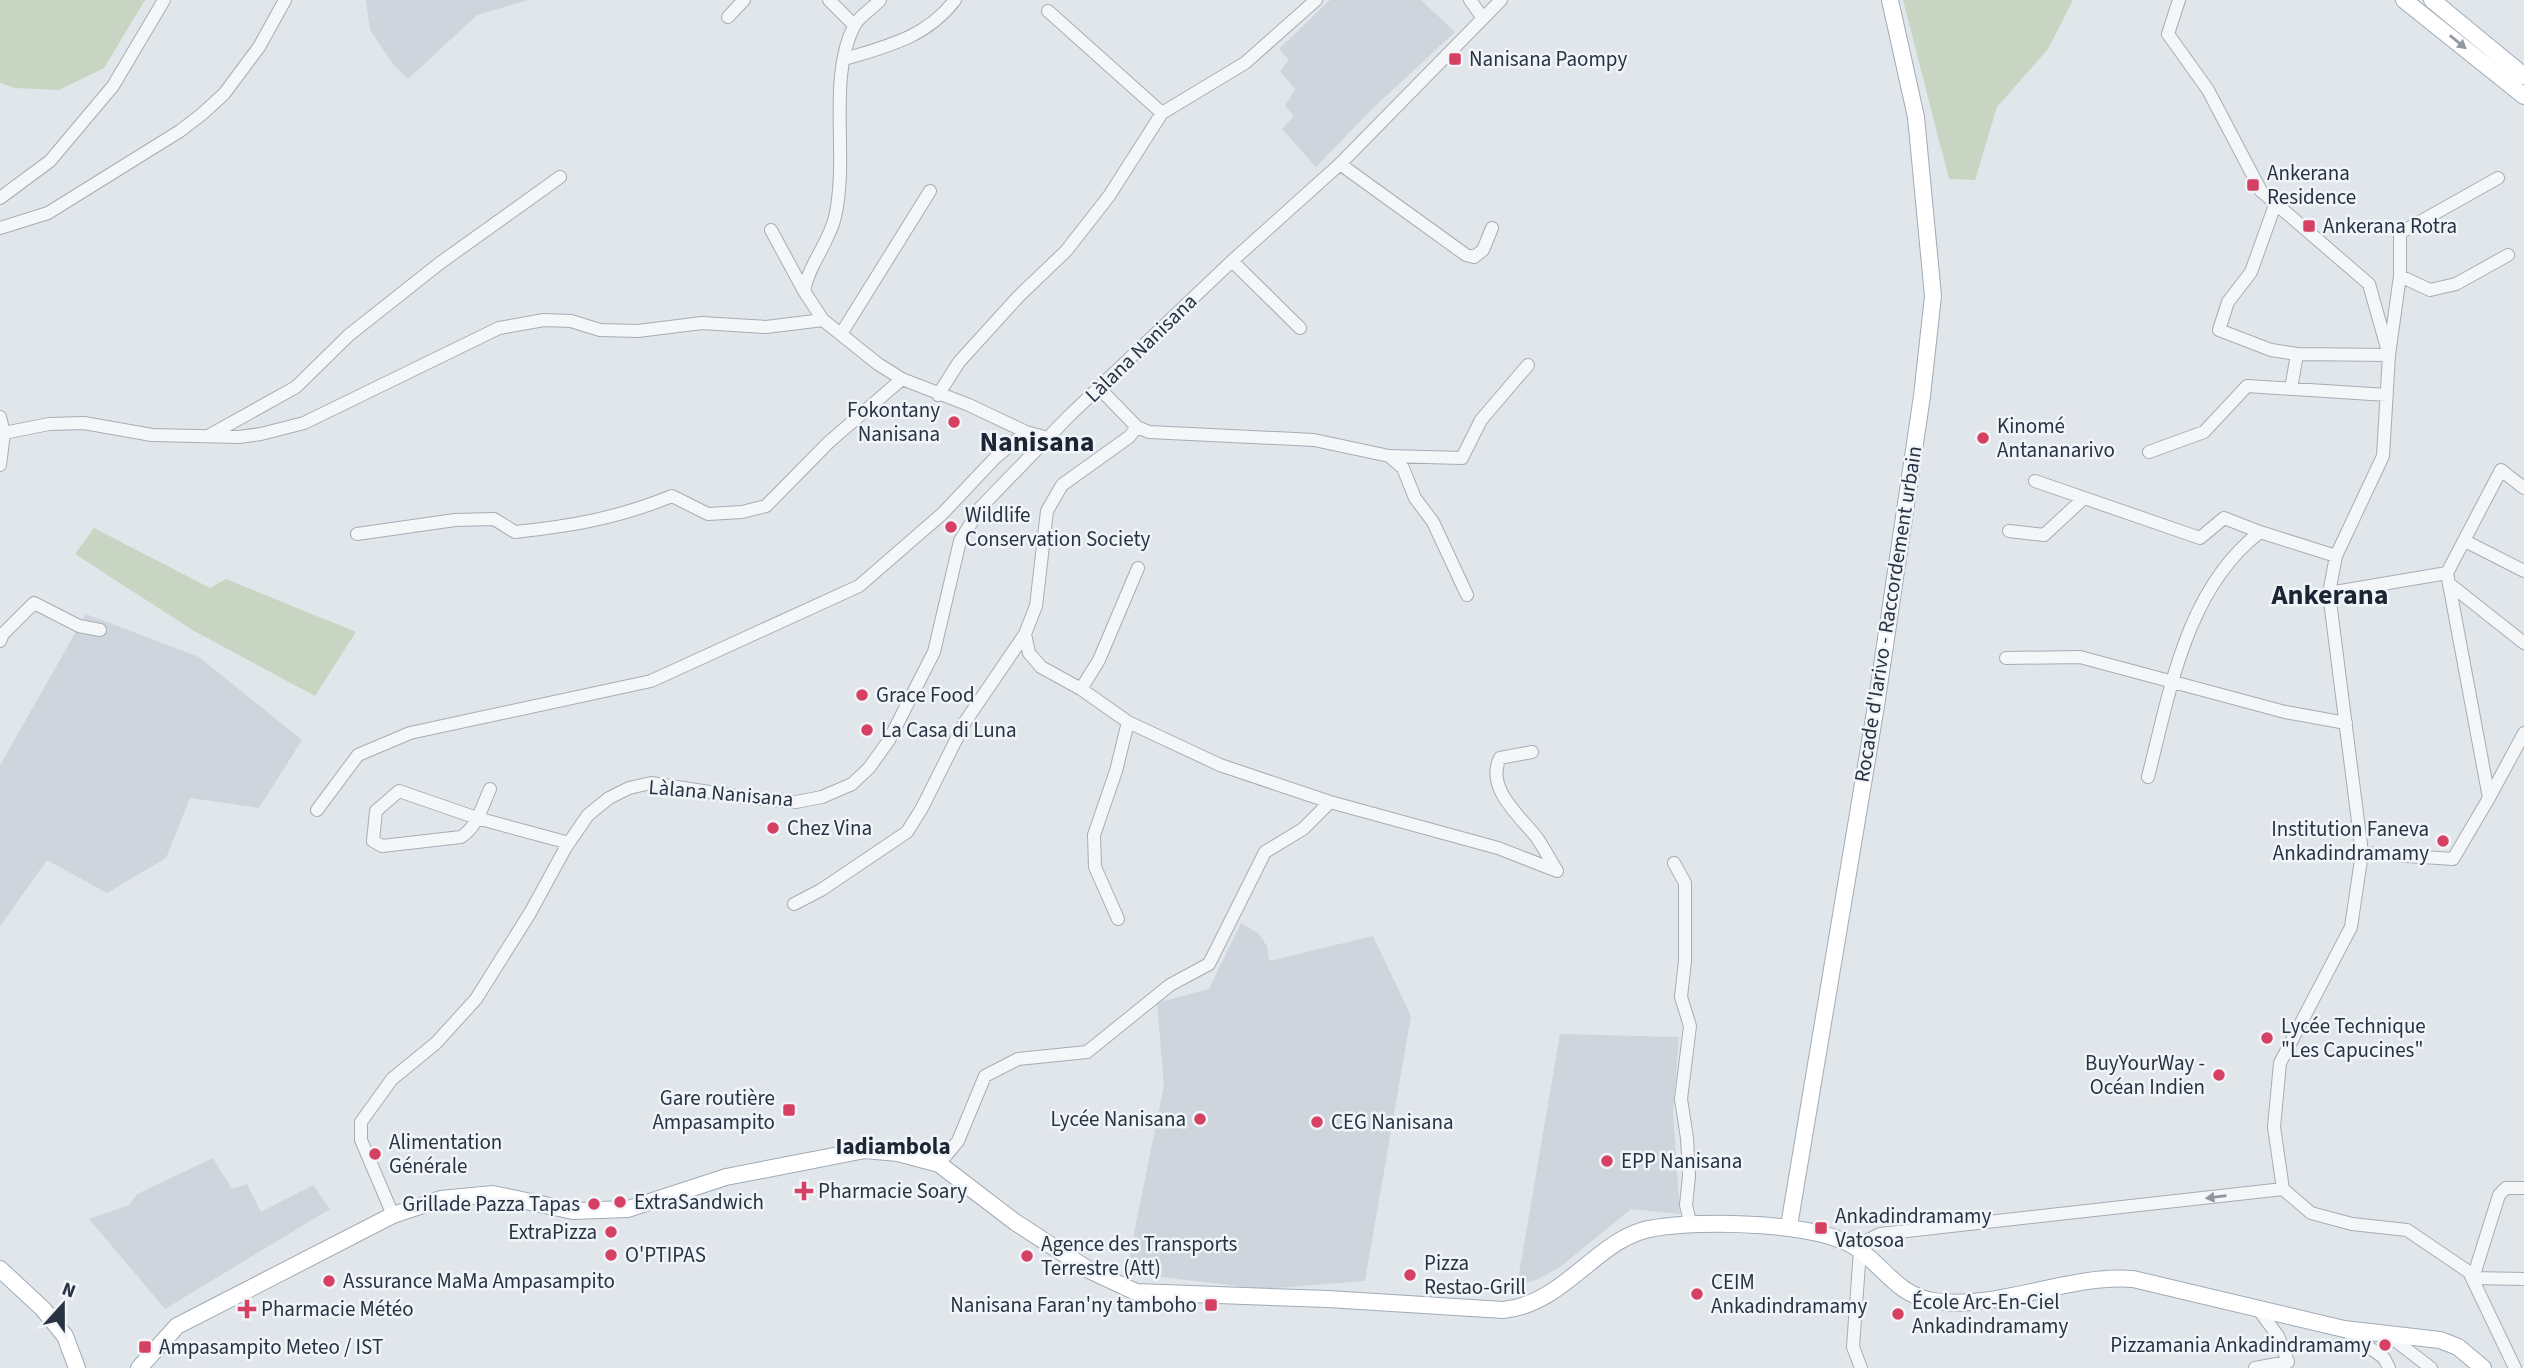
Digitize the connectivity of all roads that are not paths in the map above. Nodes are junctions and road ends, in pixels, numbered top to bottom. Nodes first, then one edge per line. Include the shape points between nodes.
1 (164, 0) edge
2 (285, 0) edge
3 (744, 0) edge
4 (829, 0) edge
5 (880, 0) edge
6 (955, 0) edge
7 (1316, 0) edge
8 (1470, 0) edge
9 (1501, 0) edge
10 (1890, 0) edge
11 (2179, 0) edge
12 (2404, 0) edge
13 (2432, 0) edge
14 (1048, 11) dead end
15 (728, 17) dead end
16 (1482, 17) junction
17 (854, 25) junction
18 (845, 59) junction
19 (2524, 76) edge
20 (2524, 96) edge
21 (1162, 113) junction
22 (1340, 164) junction
23 (560, 177) dead end
24 (2498, 178) dead end
25 (930, 191) dead end
26 (0, 198) edge
27 (2275, 205) junction
28 (0, 228) edge
29 (1492, 228) dead end
30 (771, 230) dead end
31 (2508, 255) dead end
32 (1232, 261) junction
33 (2400, 276) junction
34 (804, 291) junction
35 (824, 320) junction
36 (1300, 328) dead end
37 (842, 334) junction
38 (2297, 354) junction
39 (2389, 355) junction
40 (1528, 365) dead end
41 (902, 379) junction
42 (1100, 389) junction
43 (2291, 389) junction
44 (938, 395) junction
45 (2387, 395) junction
46 (0, 417) edge
47 (1137, 428) junction
48 (1026, 432) junction
49 (4, 433) junction
50 (205, 438) junction
51 (1048, 438) junction
52 (2148, 452) dead end
53 (1390, 456) junction
54 (0, 465) edge
55 (2035, 481) dead end
56 (2524, 488) edge
57 (2084, 498) junction
58 (2009, 531) dead end
59 (2260, 532) junction
60 (357, 534) dead end
61 (2465, 541) junction
62 (2336, 556) junction
63 (1138, 568) dead end
64 (2524, 571) edge
65 (2447, 573) junction
66 (2452, 586) junction
67 (2329, 593) junction
68 (1467, 594) dead end
69 (100, 630) dead end
70 (1025, 634) junction
71 (0, 641) edge
72 (2524, 643) edge
73 (2006, 658) dead end
74 (2171, 680) junction
75 (1081, 688) junction
76 (1128, 722) junction
77 (2346, 723) junction
78 (2524, 733) edge
79 (1532, 752) dead end
80 (2148, 777) dead end
81 (489, 789) dead end
82 (2489, 798) junction
83 (1330, 802) junction
84 (317, 810) dead end
85 (477, 818) junction
86 (569, 843) junction
87 (2362, 853) junction
88 (1674, 863) dead end
89 (794, 904) dead end
90 (1118, 919) dead end
91 (939, 1164) junction
92 (2524, 1188) edge
93 (2283, 1189) junction
94 (393, 1215) junction
95 (1691, 1226) junction
96 (1789, 1226) junction
97 (1860, 1250) junction
98 (1, 1271) edge
99 (2473, 1278) junction
100 (2524, 1279) edge
101 (2258, 1309) junction
102 (2344, 1329) junction
103 (2388, 1335) junction
104 (77, 1368) edge
105 (139, 1368) edge
106 (1861, 1368) edge
107 (2255, 1368) edge
108 (2389, 1368) edge
109 (2431, 1368) edge
110 (2483, 1368) edge
111 (2515, 1368) edge

1 - 26 street via 113,86 50,161
2 - 28 street via 260,47 224,94 202,114 48,213
3 - 15 street
4 - 17 street
5 - 17 street
6 - 18 street via 911,38
7 - 21 street via 1245,63
8 - 16 street
9 - 16 street, Làlana Nanisana
10 - 96 main road, Rocade d'Iarivo - Raccordement urbain via 1916,117 1933,296 1876,706
11 - 27 street via 2168,34 2208,90 2261,191
12 -> 20 main road
13 - 19 main road
14 - 21 street
16 - 22 street, Làlana Nanisana
17 - 18 street
18 - 34 street via 841,66 842,179 834,220
21 - 44 street via 1066,251 959,362
22 - 29 street via 1466,255 1474,257 1483,250
22 - 32 street, Làlana Nanisana
23 - 50 street via 440,262 349,335 296,387
24 - 33 street via 2400,233
25 - 37 street
27 - 38 street via 2252,272 2228,302 2219,330 2271,350
27 - 39 street via 2369,284
30 - 34 street
31 - 33 street via 2456,284 2430,289
32 - 36 street
32 - 42 street, Làlana Nanisana
33 - 39 street
34 - 35 street
35 - 37 street
35 - 50 street via 766,327 702,323 638,331 544,320 499,328 304,423 250,436
37 - 41 street
38 - 39 street
38 - 43 street
39 - 45 street
40 - 53 street via 1480,421 1462,458
41 - 44 street
41 - 60 street via 829,442 766,506 708,514 672,496 586,524 514,532 494,519 455,520
42 - 47 street
42 - 51 street, Làlana Nanisana
43 - 45 street
43 - 52 street via 2247,386 2204,432
44 - 48 street
45 - 62 street via 2383,456
46 - 49 street
47 - 53 street via 1164,434 1314,440
47 - 70 street via 1062,485 1047,511 1036,606
48 - 51 street
48 - 84 street via 859,586 651,681 410,733 358,755
49 - 50 street via 84,423 152,435
49 - 54 street
51 - 86 street, Làlana Nanisana via 981,507 960,541 934,652 889,740 852,784 796,802 651,782 610,798 588,815
53 - 68 street via 1403,468
55 - 57 street
56 - 61 street via 2501,470
57 - 58 street via 2044,535
57 - 59 street via 2200,538 2224,518
59 - 62 street
59 - 74 street via 2215,576
61 - 64 street
61 - 65 street
62 - 67 street
63 - 75 street via 1099,660
65 - 66 street
65 - 67 street
66 - 72 street
66 - 82 street via 2458,641
67 - 77 street
69 - 71 street via 79,626 34,603
70 - 75 street via 1029,653 1041,667
70 - 89 street via 965,722 907,832
73 - 74 street via 2080,657
74 - 77 street via 2285,712
74 - 80 street
75 - 76 street
76 - 83 street via 1220,765
76 - 90 street via 1094,835 1095,867
77 - 87 street
78 - 82 street
79 - 83 street via 1500,758 1495,768 1498,788 1556,871 1498,848
81 - 85 street
82 - 87 street via 2453,859
83 - 91 street via 1303,829 1265,852 1209,964 1170,985 1087,1052 1018,1059 985,1076 958,1141
85 - 85 street via 399,791 376,811 373,841 382,846 461,837
85 - 86 street
86 - 94 street, Làlana Nanisana via 476,999 436,1043 392,1079 361,1122 361,1140
87 - 93 street via 2351,927 2280,1063 2274,1127
88 - 95 street via 1685,883 1681,997 1690,1026 1681,1099
91 - 94 main road via 865,1150 726,1177 628,1209 573,1211 493,1194 441,1199
91 - 95 main road via 1015,1222 1089,1270 1136,1292 1328,1299 1487,1312 1518,1309 1552,1294 1639,1231
92 - 99 street via 2506,1188 2499,1195
93 -> 97 street via 1880,1234
93 - 99 street via 2311,1213 2353,1224 2407,1230
94 - 105 main road via 177,1326
95 - 96 main road
96 - 97 main road via 1817,1231
97 - 101 main road via 1912,1296 1937,1301 1982,1300 2107,1277 2158,1284
97 - 106 street via 1853,1347
98 - 104 main road via 65,1336
99 - 100 street
99 - 111 street
101 - 102 main road
101 - 107 street via 2278,1336 2288,1362
102 - 103 main road
102 - 108 street via 2384,1359
103 - 109 street
103 - 110 main road via 2440,1340 2458,1347

